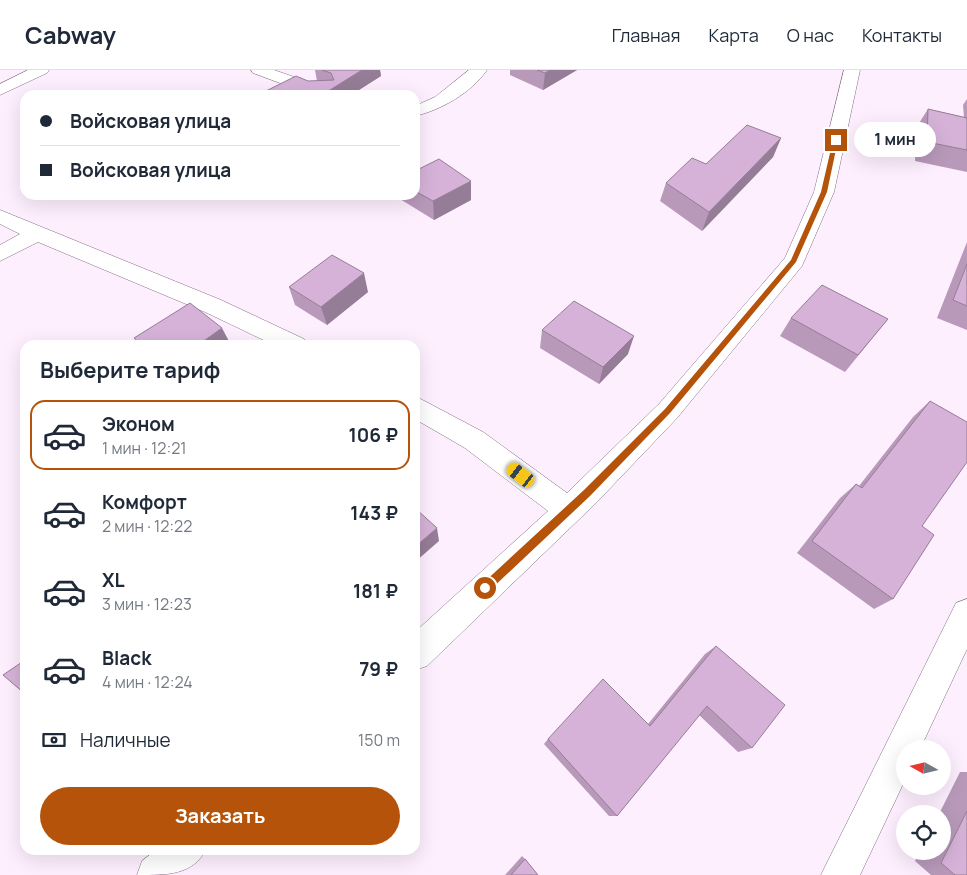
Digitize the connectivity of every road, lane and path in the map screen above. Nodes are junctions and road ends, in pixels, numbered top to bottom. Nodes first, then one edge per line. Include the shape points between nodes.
1 (40, 70) edge
2 (259, 70) edge
3 (479, 70) edge
4 (852, 70) edge
5 (0, 90) edge
6 (314, 90) edge
7 (420, 110) edge
8 (0, 216) edge
9 (37, 234) junction
10 (0, 254) edge
11 (285, 340) edge
12 (420, 409) edge
13 (568, 510) junction
14 (967, 614) edge
15 (420, 649) edge
16 (181, 855) edge
17 (156, 875) edge
18 (840, 875) edge

1 - 5 street
2 - 6 street
3 - 7 street via 446,97
4 - 13 street via 824,192 794,261 668,411
8 - 9 street
9 - 10 street
9 - 11 street via 213,306
12 - 13 street via 474,440
13 - 15 street
14 - 18 street
16 - 17 street

